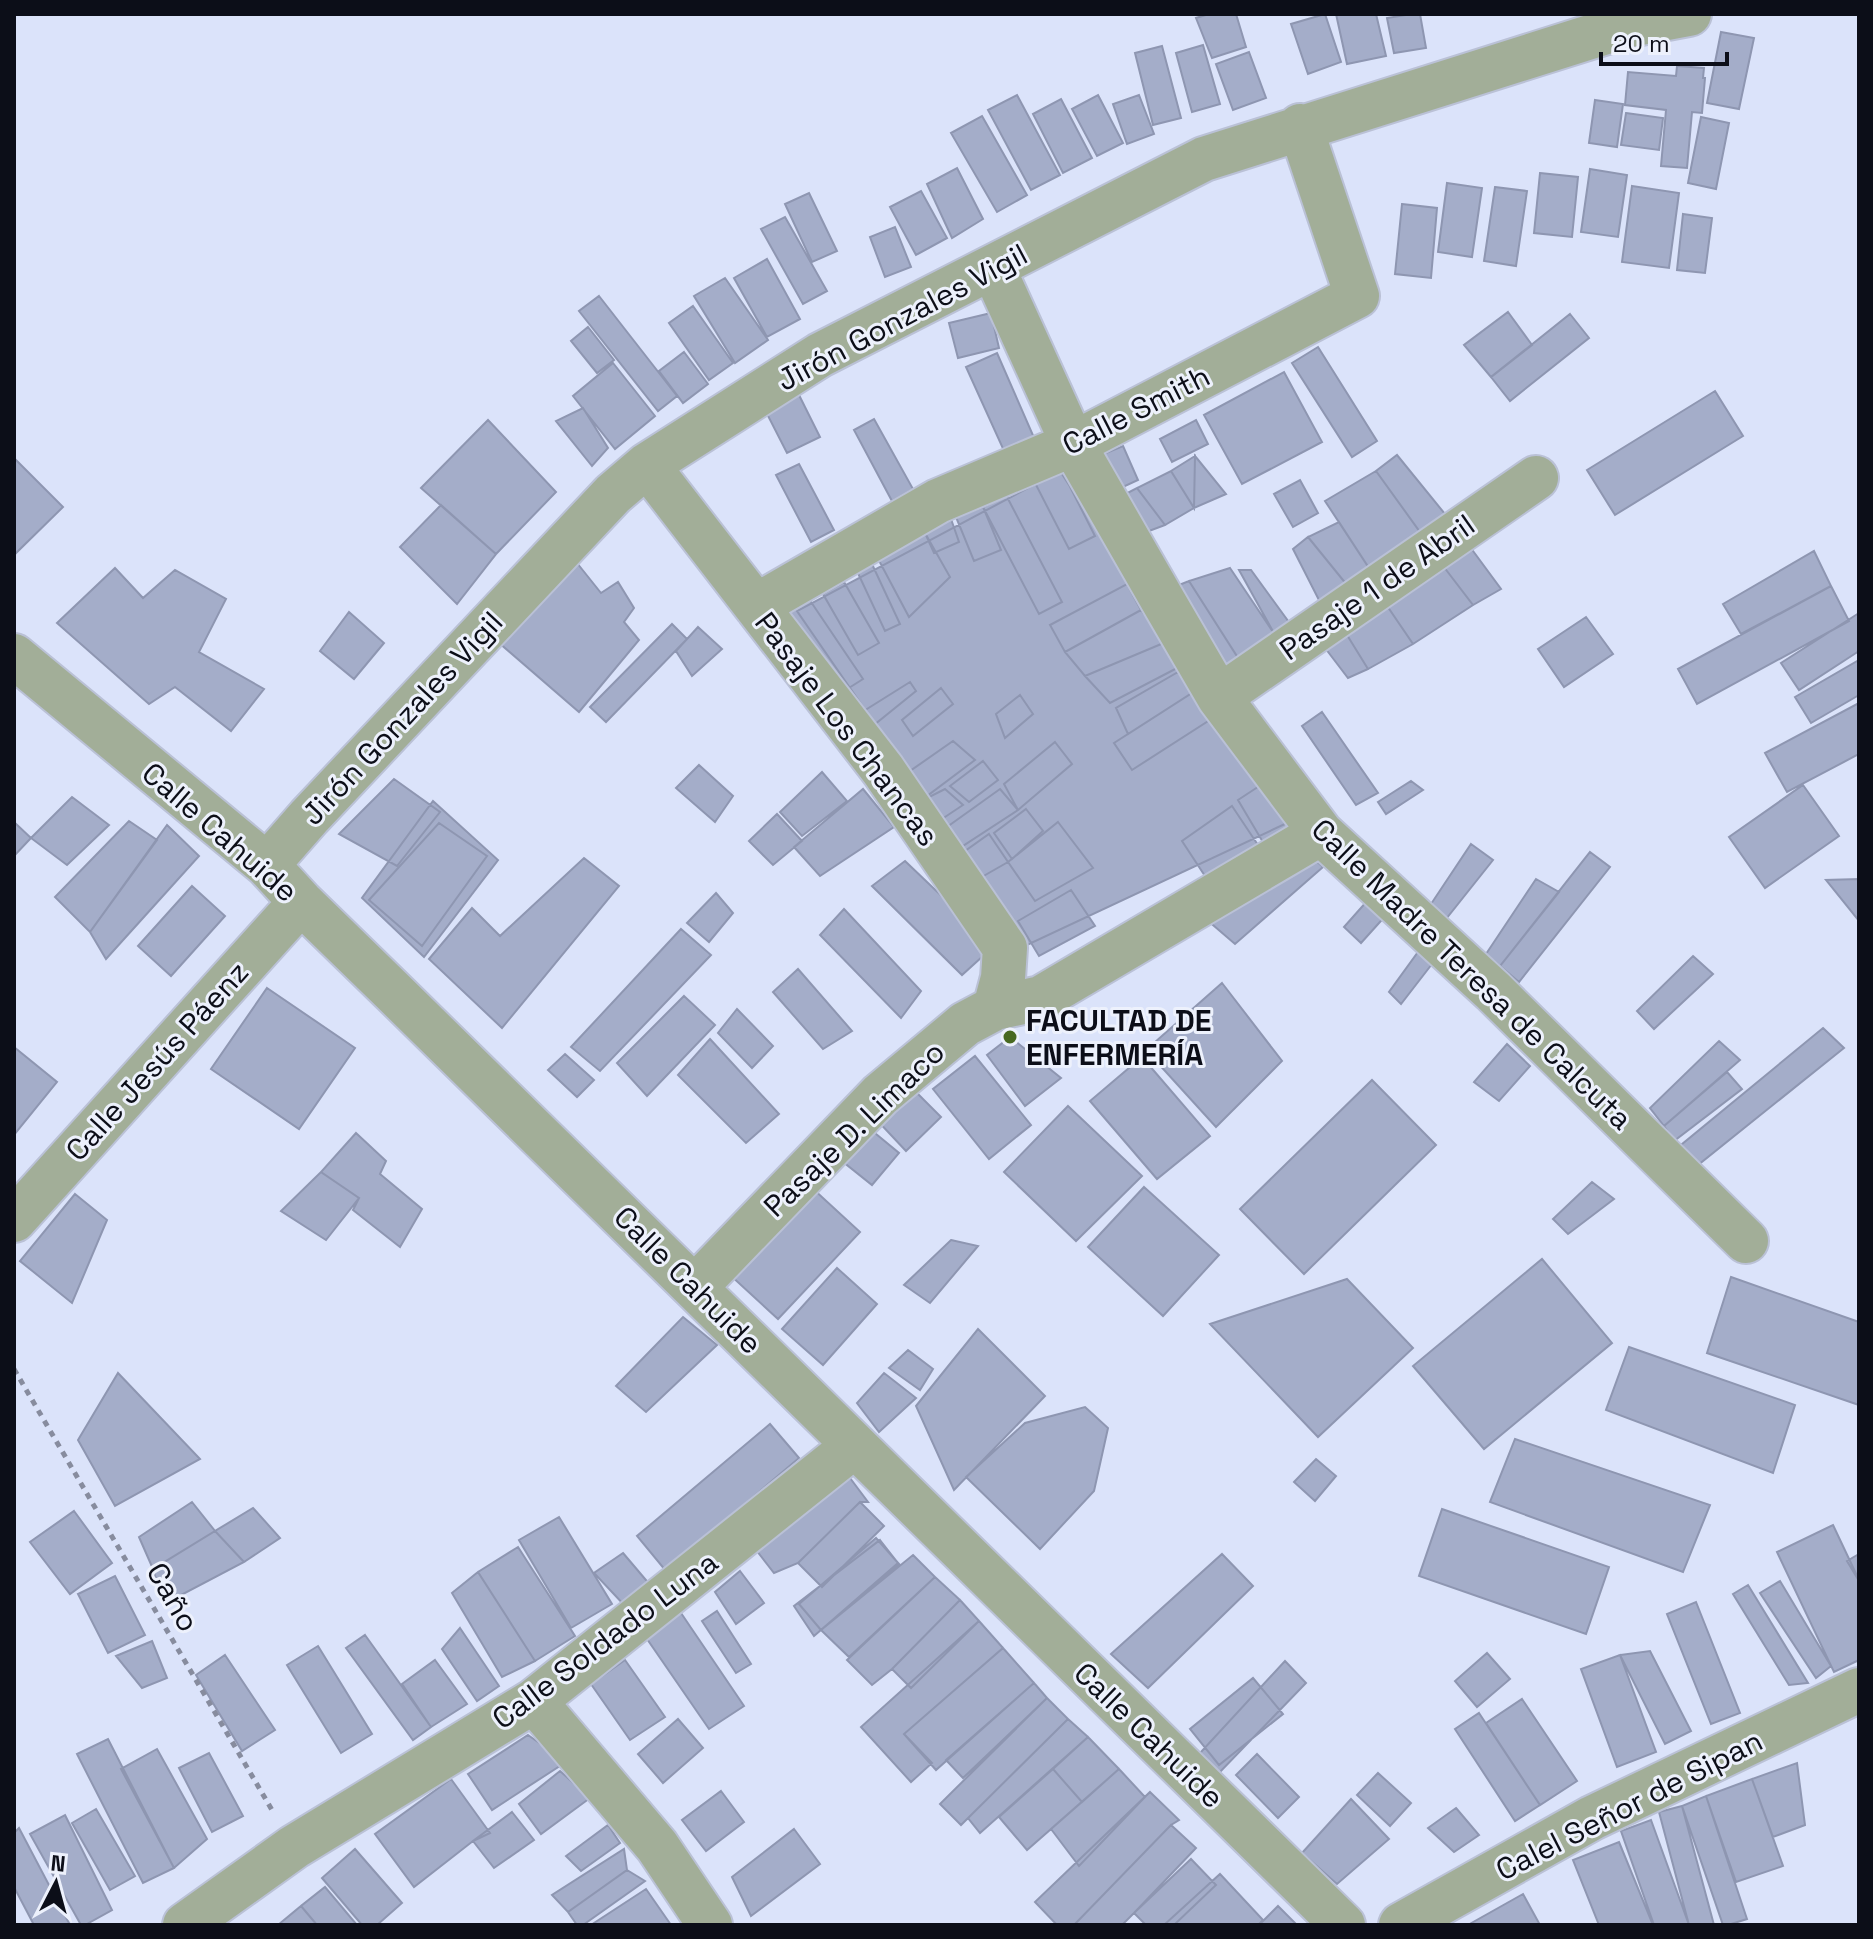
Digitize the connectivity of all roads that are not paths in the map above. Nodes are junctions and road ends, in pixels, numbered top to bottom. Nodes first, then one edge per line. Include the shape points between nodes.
1 (1689, 14) edge
2 (1623, 20) edge
3 (1300, 126) junction
4 (993, 268) junction
5 (1073, 444) junction
6 (647, 465) junction
7 (1536, 478) dead end
8 (756, 606) junction
9 (14, 656) edge
10 (1219, 697) junction
11 (1321, 833) junction
12 (267, 865) junction
13 (301, 902) junction
14 (995, 1008) junction
15 (14, 1220) edge
16 (1746, 1241) dead end
17 (696, 1286) junction
18 (854, 1446) junction
19 (1859, 1690) edge
20 (534, 1701) junction
21 (185, 1925) edge
22 (710, 1925) edge
23 (1343, 1925) edge
24 (1401, 1925) edge

1 - 2 street, Jirón Gonzales Vigil
2 - 3 street, Jirón Gonzales Vigil
3 - 4 street, Jirón Gonzales Vigil via 1204,159
3 - 5 street, Calle Smith via 1357,296
4 - 5 street, Calle Madre Teresa de Calcuta
4 - 6 street, Jirón Gonzales Vigil via 820,355
5 - 8 street, Calle Smith via 938,501
5 - 10 street, Calle Madre Teresa de Calcuta
6 - 8 street, Pasaje Los Chancas
6 - 12 street, Jirón Gonzales Vigil via 613,494
7 - 10 street, Pasaje 1 de Abril
8 - 14 street, Pasaje Los Chancas via 883,770 1005,948
9 - 12 street, Calle Cahuide
10 - 11 street, Calle Madre Teresa de Calcuta
11 - 14 street, Pasaje D. Limaco via 1041,998
11 - 16 street, Calle Madre Teresa de Calcuta via 1493,991
12 - 13 street, Calle Cahuide
13 - 15 street, Calle Jesús Páenz
13 - 17 street, Calle Cahuide
14 - 17 street, Pasaje D. Limaco via 965,1024 880,1095
17 - 18 street, Calle Cahuide
18 - 20 street, Calle Soldado Luna
18 - 23 street, Calle Cahuide
19 - 24 street, Calel Señor de Sipan via 1592,1818
20 - 21 street, Calle Soldado Luna via 294,1847
20 - 22 street via 657,1846

